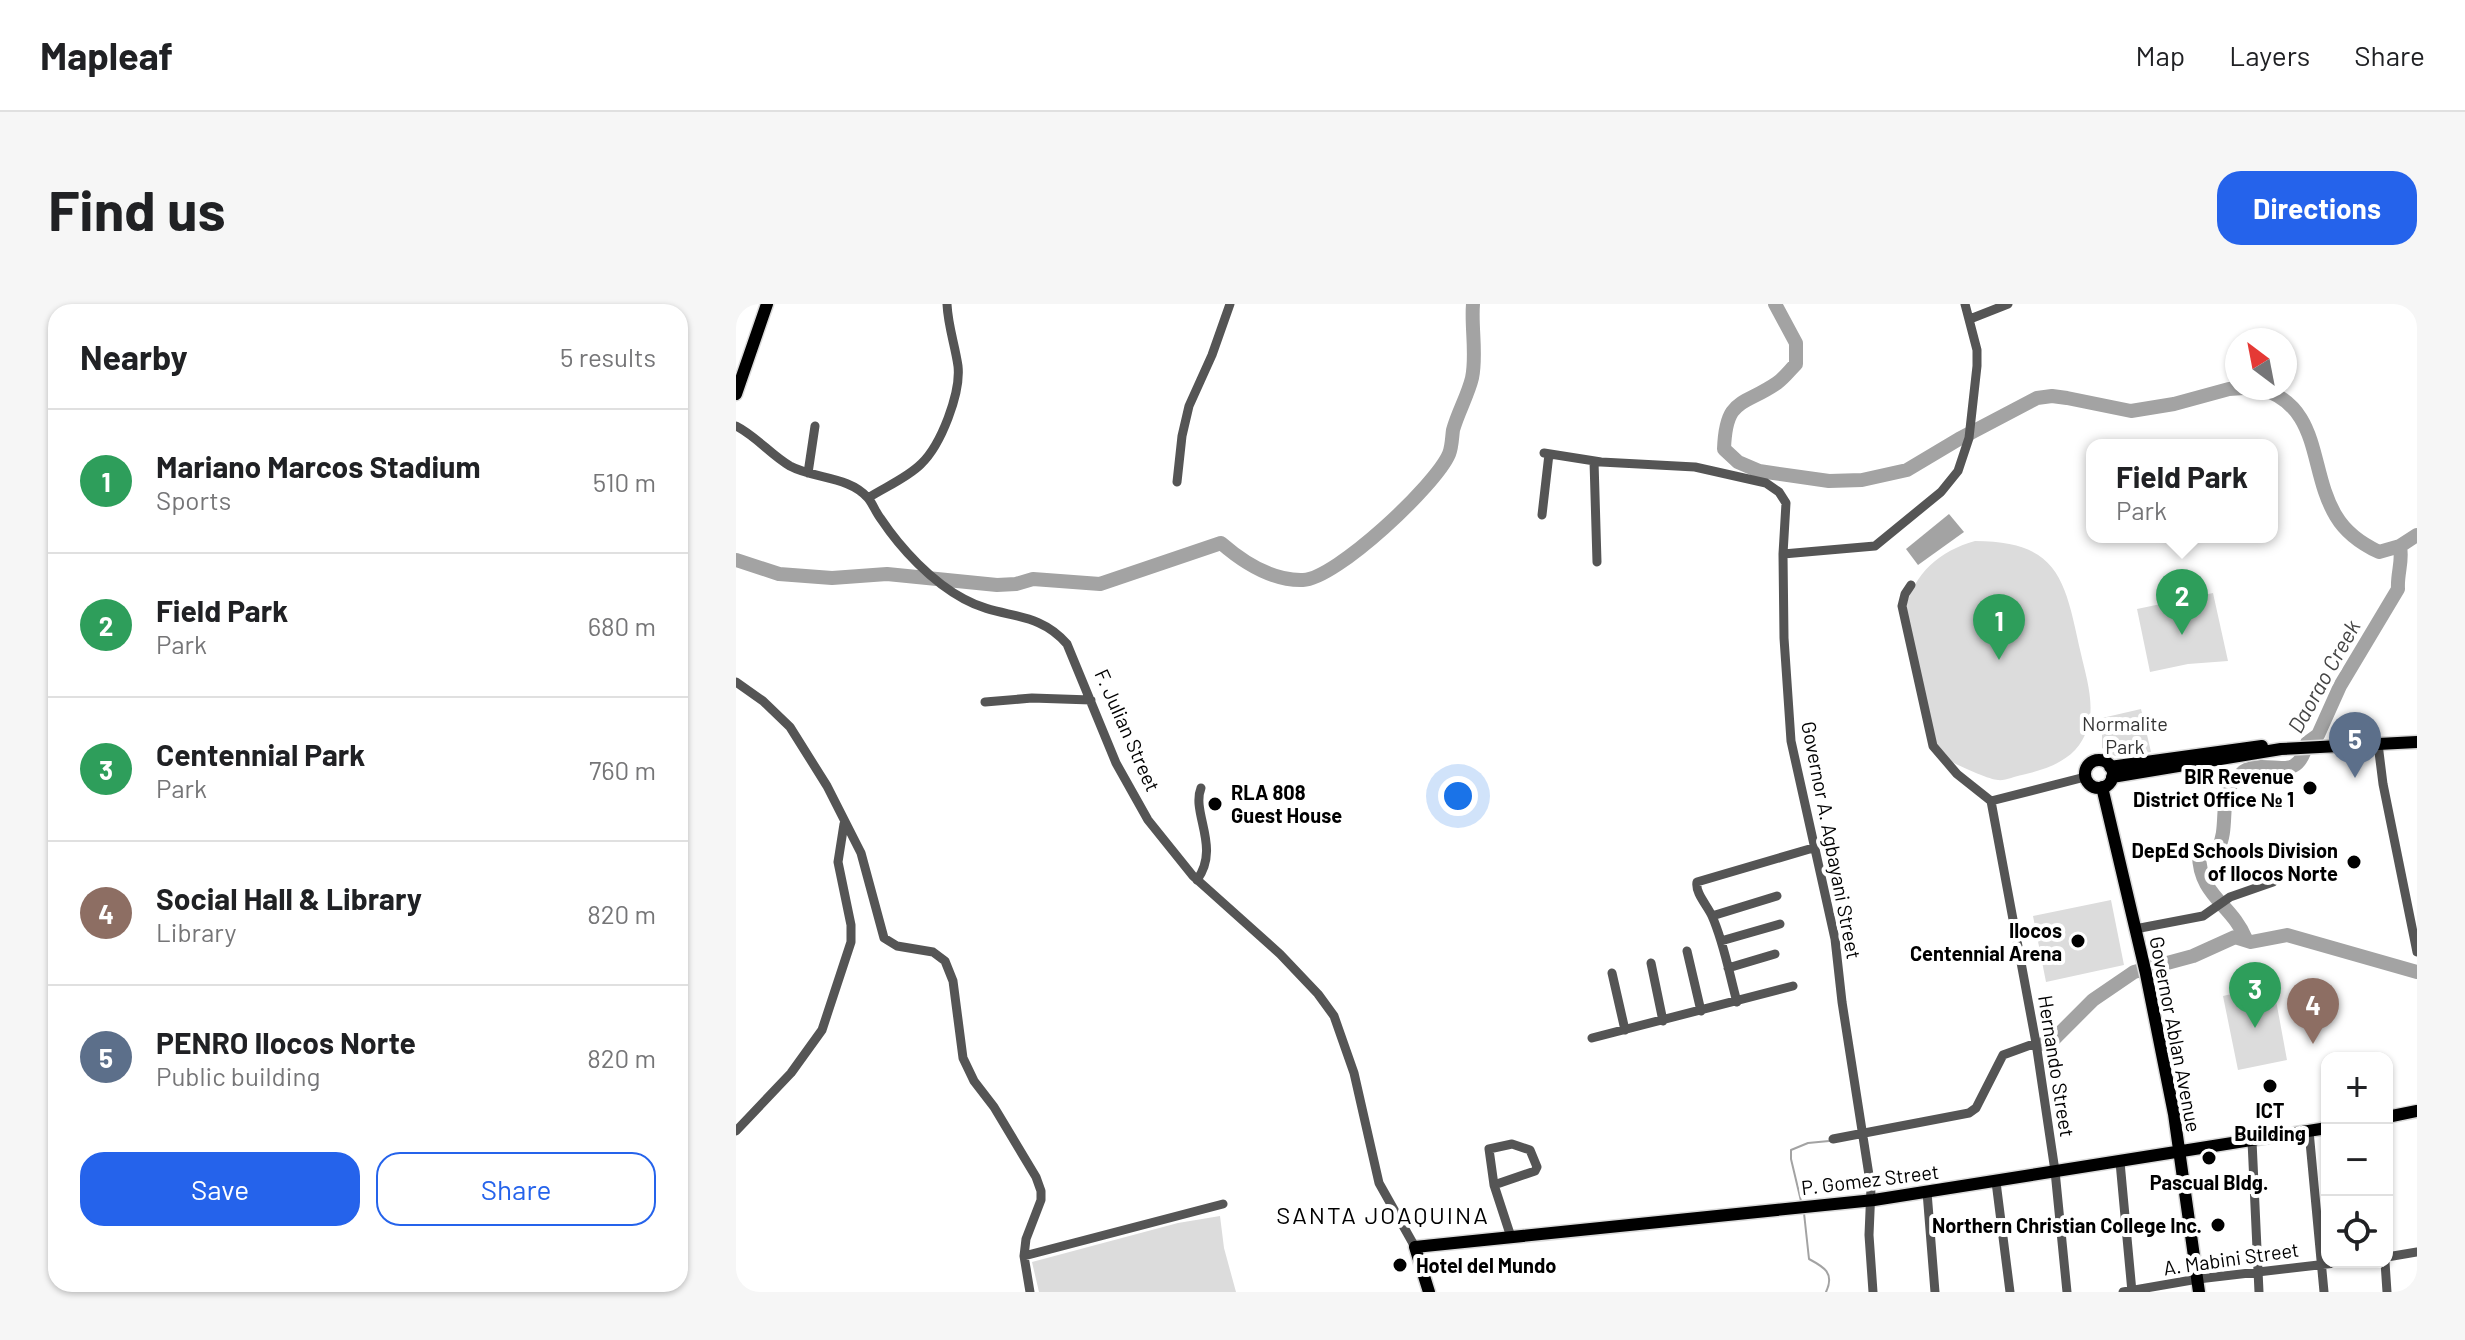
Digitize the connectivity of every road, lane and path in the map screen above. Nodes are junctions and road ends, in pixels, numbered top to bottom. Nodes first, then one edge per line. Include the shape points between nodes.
1 (767, 304) edge
2 (947, 304) edge
3 (1230, 304) edge
4 (1965, 304) edge
5 (2008, 304) edge
6 (1970, 319) junction
7 (736, 394) edge
8 (736, 426) edge
9 (815, 426) dead end
10 (1594, 461) junction
11 (808, 473) junction
12 (1177, 482) dead end
13 (868, 498) junction
14 (1542, 515) dead end
15 (1783, 554) junction
16 (1597, 562) dead end
17 (1911, 585) dead end
18 (736, 682) edge
19 (1091, 700) junction
20 (985, 702) dead end
21 (2417, 742) edge
22 (2378, 744) junction
23 (2111, 772) junction
24 (2085, 777) junction
25 (2102, 787) junction
26 (1201, 788) dead end
27 (1991, 801) junction
28 (844, 824) junction
29 (1813, 848) junction
30 (1197, 880) junction
31 (2273, 882) dead end
32 (1777, 896) dead end
33 (1712, 916) junction
34 (1780, 924) dead end
35 (2135, 929) junction
36 (1721, 941) junction
37 (1687, 951) dead end
38 (2417, 952) edge
39 (1775, 954) dead end
40 (1651, 963) dead end
41 (1728, 968) junction
42 (1612, 973) dead end
43 (1793, 986) dead end
44 (1737, 1002) junction
45 (1701, 1011) junction
46 (1663, 1021) junction
47 (1625, 1030) junction
48 (1592, 1038) dead end
49 (2036, 1043) junction
50 (2417, 1111) edge
51 (2393, 1116) edge
52 (2321, 1129) edge
53 (736, 1131) edge
54 (2309, 1131) junction
55 (1863, 1133) junction
56 (1833, 1139) dead end
57 (2252, 1141) junction
58 (2178, 1151) junction
59 (2120, 1162) junction
60 (2055, 1171) junction
61 (1996, 1182) junction
62 (1494, 1185) junction
63 (1927, 1192) junction
64 (1872, 1200) junction
65 (1223, 1204) dead end
66 (1511, 1237) junction
67 (1415, 1247) junction
68 (2417, 1252) edge
69 (2321, 1254) edge
70 (1024, 1256) junction
71 (2393, 1258) edge
72 (2321, 1264) edge
73 (2322, 1268) edge
74 (2386, 1268) edge
75 (2258, 1272) junction
76 (2198, 1285) edge
77 (2129, 1291) edge
78 (1030, 1292) edge
79 (1429, 1292) edge
80 (1873, 1292) edge
81 (1935, 1292) edge
82 (2010, 1292) edge
83 (2067, 1292) edge
84 (2259, 1292) edge
85 (2324, 1292) edge
86 (2387, 1292) edge

1 - 7 main road
2 - 13 street via 958,371 945,425 920,465
3 - 12 street via 1189,406
4 - 6 street
5 - 6 street
6 - 15 street via 1977,350 1972,416 1959,469 1949,483 1875,546
8 - 11 street, F. Julian Street
9 - 11 street
10 - 14 street, Governor A. Agbayani Street via 1547,453
10 - 15 street, Governor A. Agbayani Street via 1686,465 1774,486 1787,508
10 - 16 street
11 - 13 street, F. Julian Street via 852,486
13 - 19 street, F. Julian Street via 919,564 953,593 980,607 1038,620 1056,631
15 - 29 street, Governor A. Agbayani Street via 1791,741
17 - 27 street via 1902,606 1933,746
18 - 28 street via 790,727
19 - 20 street
19 - 30 street, F. Julian Street via 1116,763 1148,820
21 - 22 main road
22 - 23 main road via 2281,749
22 - 38 street
23 - 24 main road via 2101,760 2094,761
23 - 25 main road
24 - 25 main road
24 - 27 street
25 - 35 main road, Governor Ablan Avenue
26 - 30 street via 1205,869
27 - 49 street, Hernando Street
28 - 53 street via 838,862 851,942 822,1030 791,1073
28 - 70 street via 865,865 884,938 938,954 948,965 963,1058 1041,1191
29 - 33 street via 1697,882
29 - 55 street, Governor A. Agbayani Street via 1835,939
30 - 67 street, F. Julian Street via 1280,954 1334,1016 1354,1073 1379,1183
31 - 35 street via 2240,893 2203,916
32 - 33 street
33 - 36 street
34 - 36 street
35 - 58 main road, Governor Ablan Avenue
36 - 41 street
37 - 45 street
39 - 41 street
40 - 46 street
41 - 44 street
42 - 47 street
43 - 44 street
44 - 45 street
45 - 46 street
46 - 47 street
47 - 48 street
49 - 55 street via 2003,1055 1969,1113
49 - 60 street, Hernando Street
50 - 51 main road
52 - 54 main road, P. Gomez Street
54 - 57 main road, P. Gomez Street
54 - 69 street
55 - 56 street
55 - 64 street, Governor A. Agbayani Street
57 - 58 main road, P. Gomez Street
57 - 75 street
58 - 59 main road, P. Gomez Street
58 - 76 main road, Governor Ablan Avenue
59 - 60 main road, P. Gomez Street
59 - 77 street
60 - 61 main road, P. Gomez Street
60 - 83 street, Hernando Street
61 - 63 main road, P. Gomez Street
61 - 82 street
62 - 62 street via 1535,1171 1530,1150 1520,1144 1489,1149
62 - 66 street
63 - 64 main road, P. Gomez Street
63 - 81 street
64 - 66 main road, P. Gomez Street
64 - 80 street, Governor A. Agbayani Street
65 - 70 street
66 - 67 main road, P. Gomez Street
67 - 79 main road, F. Julian Street
68 - 71 street
70 - 78 street
72 - 75 street, A. Mabini Street
73 - 85 street
74 - 86 street
75 - 76 street, A. Mabini Street
75 - 84 street
76 - 77 street, A. Mabini Street

